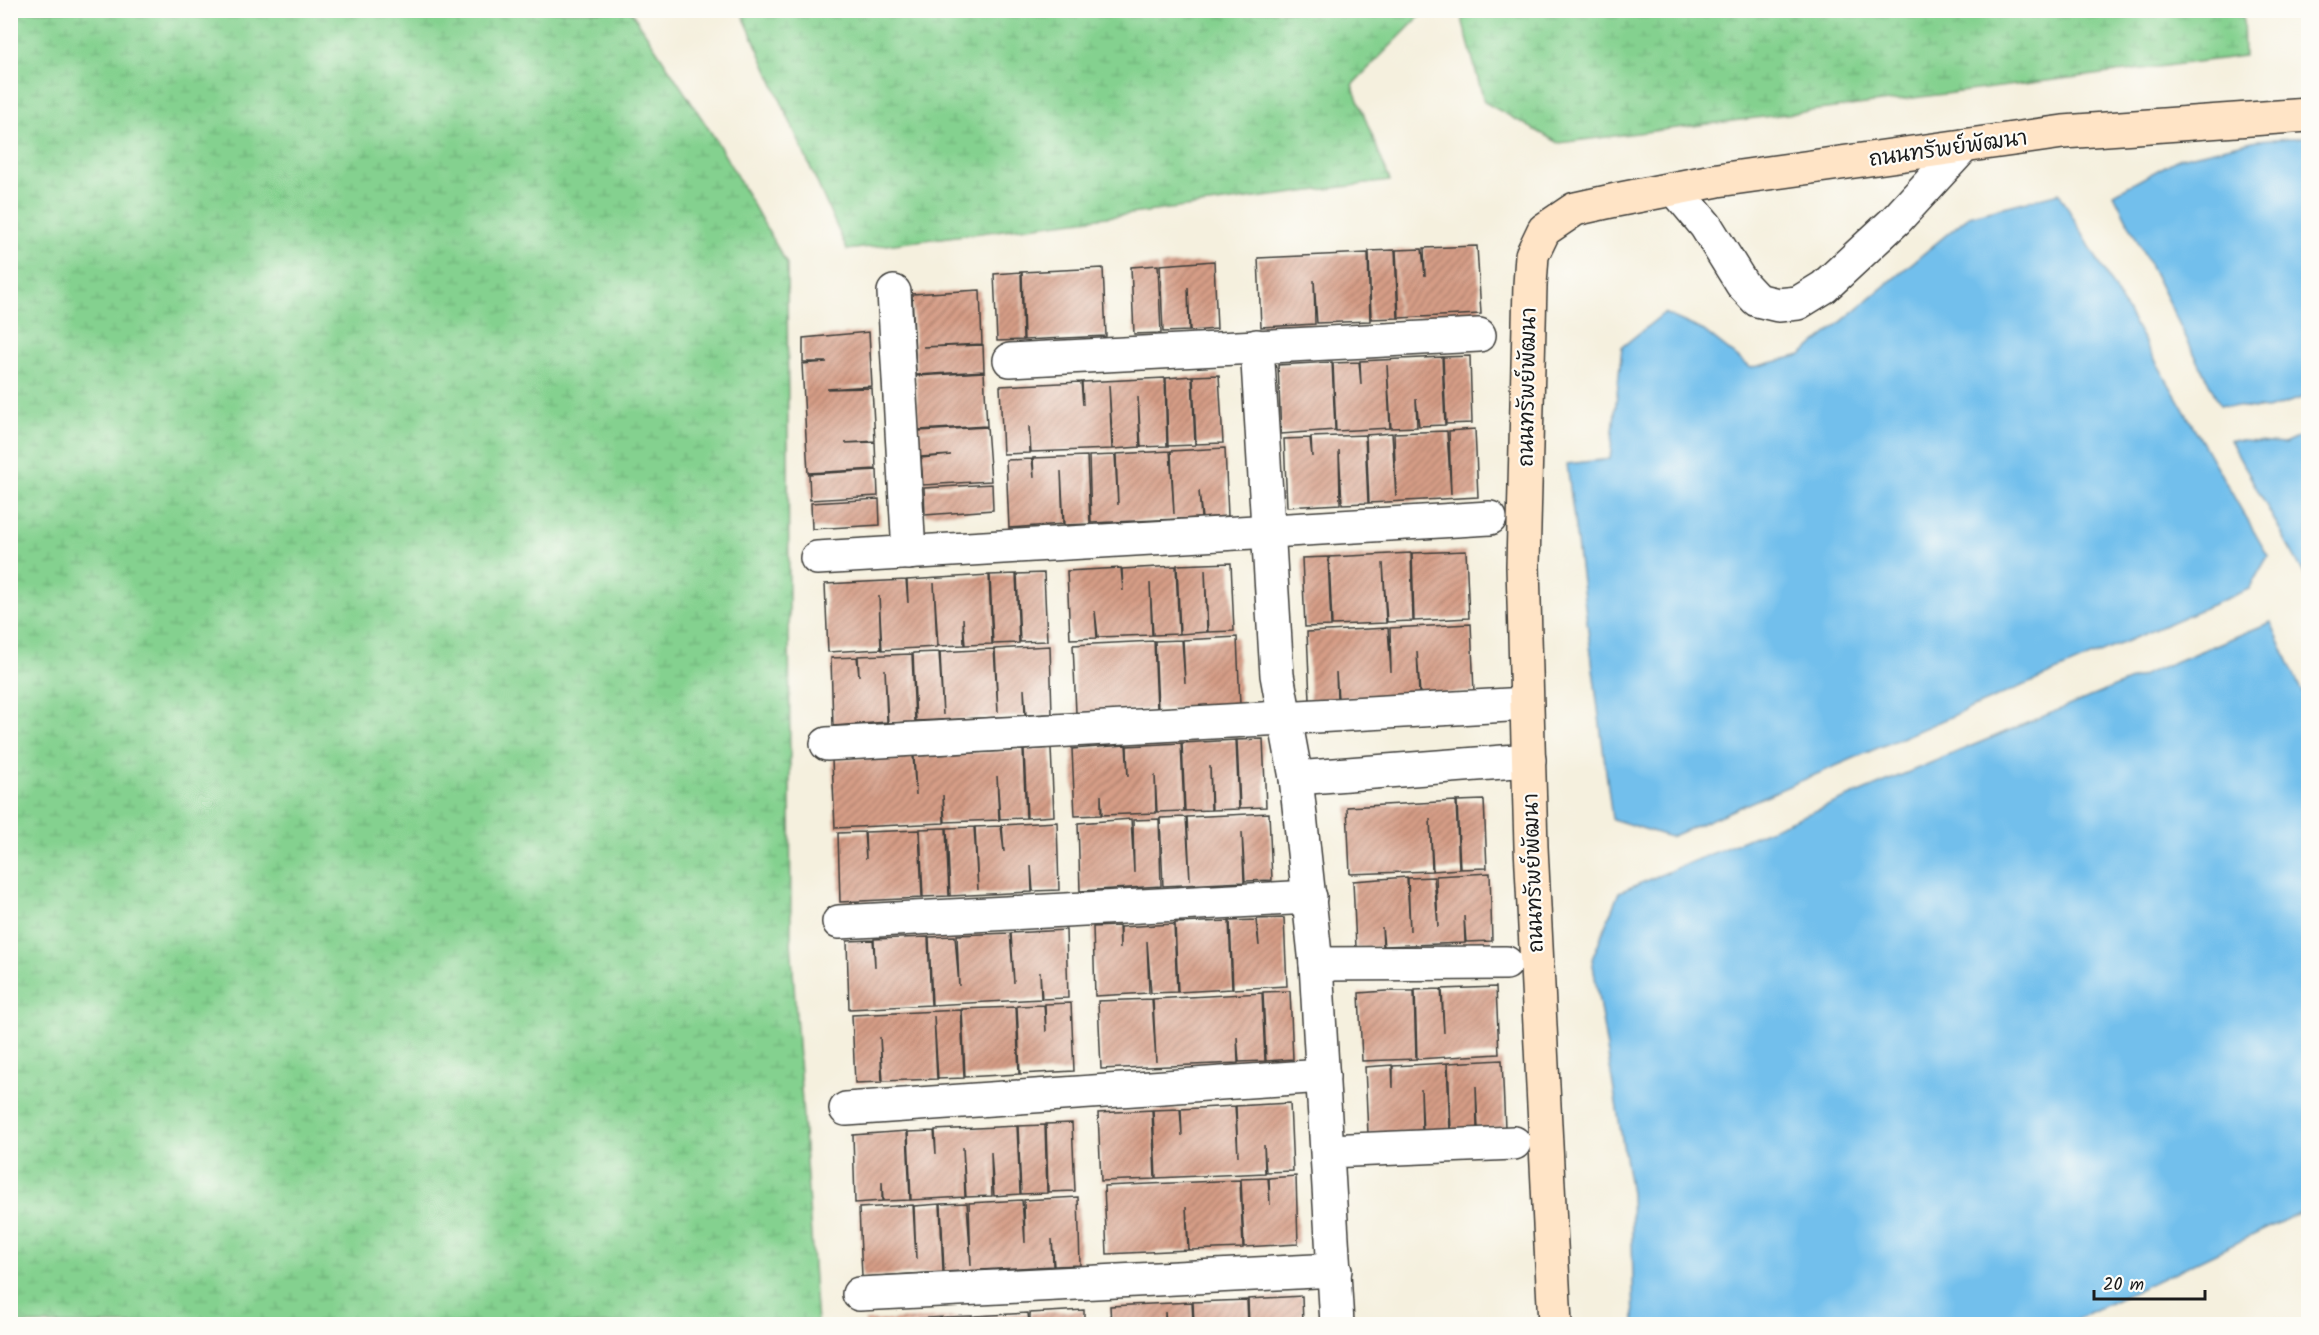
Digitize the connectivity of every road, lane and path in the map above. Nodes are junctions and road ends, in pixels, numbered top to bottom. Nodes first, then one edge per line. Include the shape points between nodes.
1 (2308, 116) edge
2 (1964, 146) junction
3 (1675, 189) junction
4 (894, 292) dead end
5 (1479, 334) dead end
6 (1257, 346) junction
7 (1011, 360) dead end
8 (1490, 518) dead end
9 (1268, 531) junction
10 (909, 553) junction
11 (817, 558) dead end
12 (1526, 704) junction
13 (1285, 719) junction
14 (827, 744) dead end
15 (1529, 760) junction
16 (1296, 778) junction
17 (1310, 897) junction
18 (839, 922) dead end
19 (1506, 963) dead end
20 (1317, 964) junction
21 (1323, 1076) junction
22 (846, 1108) dead end
23 (1514, 1143) dead end
24 (1328, 1152) junction
25 (1335, 1270) junction
26 (859, 1294) dead end
27 (1337, 1324) edge
28 (1555, 1324) edge

1 - 2 street, ถนนทรัพย์พัฒนา via 2063,132
2 - 3 street, ถนนทรัพย์พัฒนา
2 - 3 street via 1896,220 1824,287 1798,303 1778,305 1757,300
3 - 12 street, ถนนทรัพย์พัฒนา via 1575,209 1544,230 1532,255 1522,566
4 - 10 street
5 - 6 street
6 - 7 street
6 - 9 street
8 - 9 street
9 - 10 street
9 - 13 street via 1277,675
10 - 11 street
12 - 13 street
12 - 15 street, ถนนทรัพย์พัฒนา
13 - 14 street
13 - 16 street
15 - 16 street
15 - 28 street, ถนนทรัพย์พัฒนา
16 - 17 street
17 - 18 street
17 - 20 street
19 - 20 street
20 - 21 street
21 - 22 street
21 - 24 street
23 - 24 street
24 - 25 street
25 - 26 street
25 - 27 street

